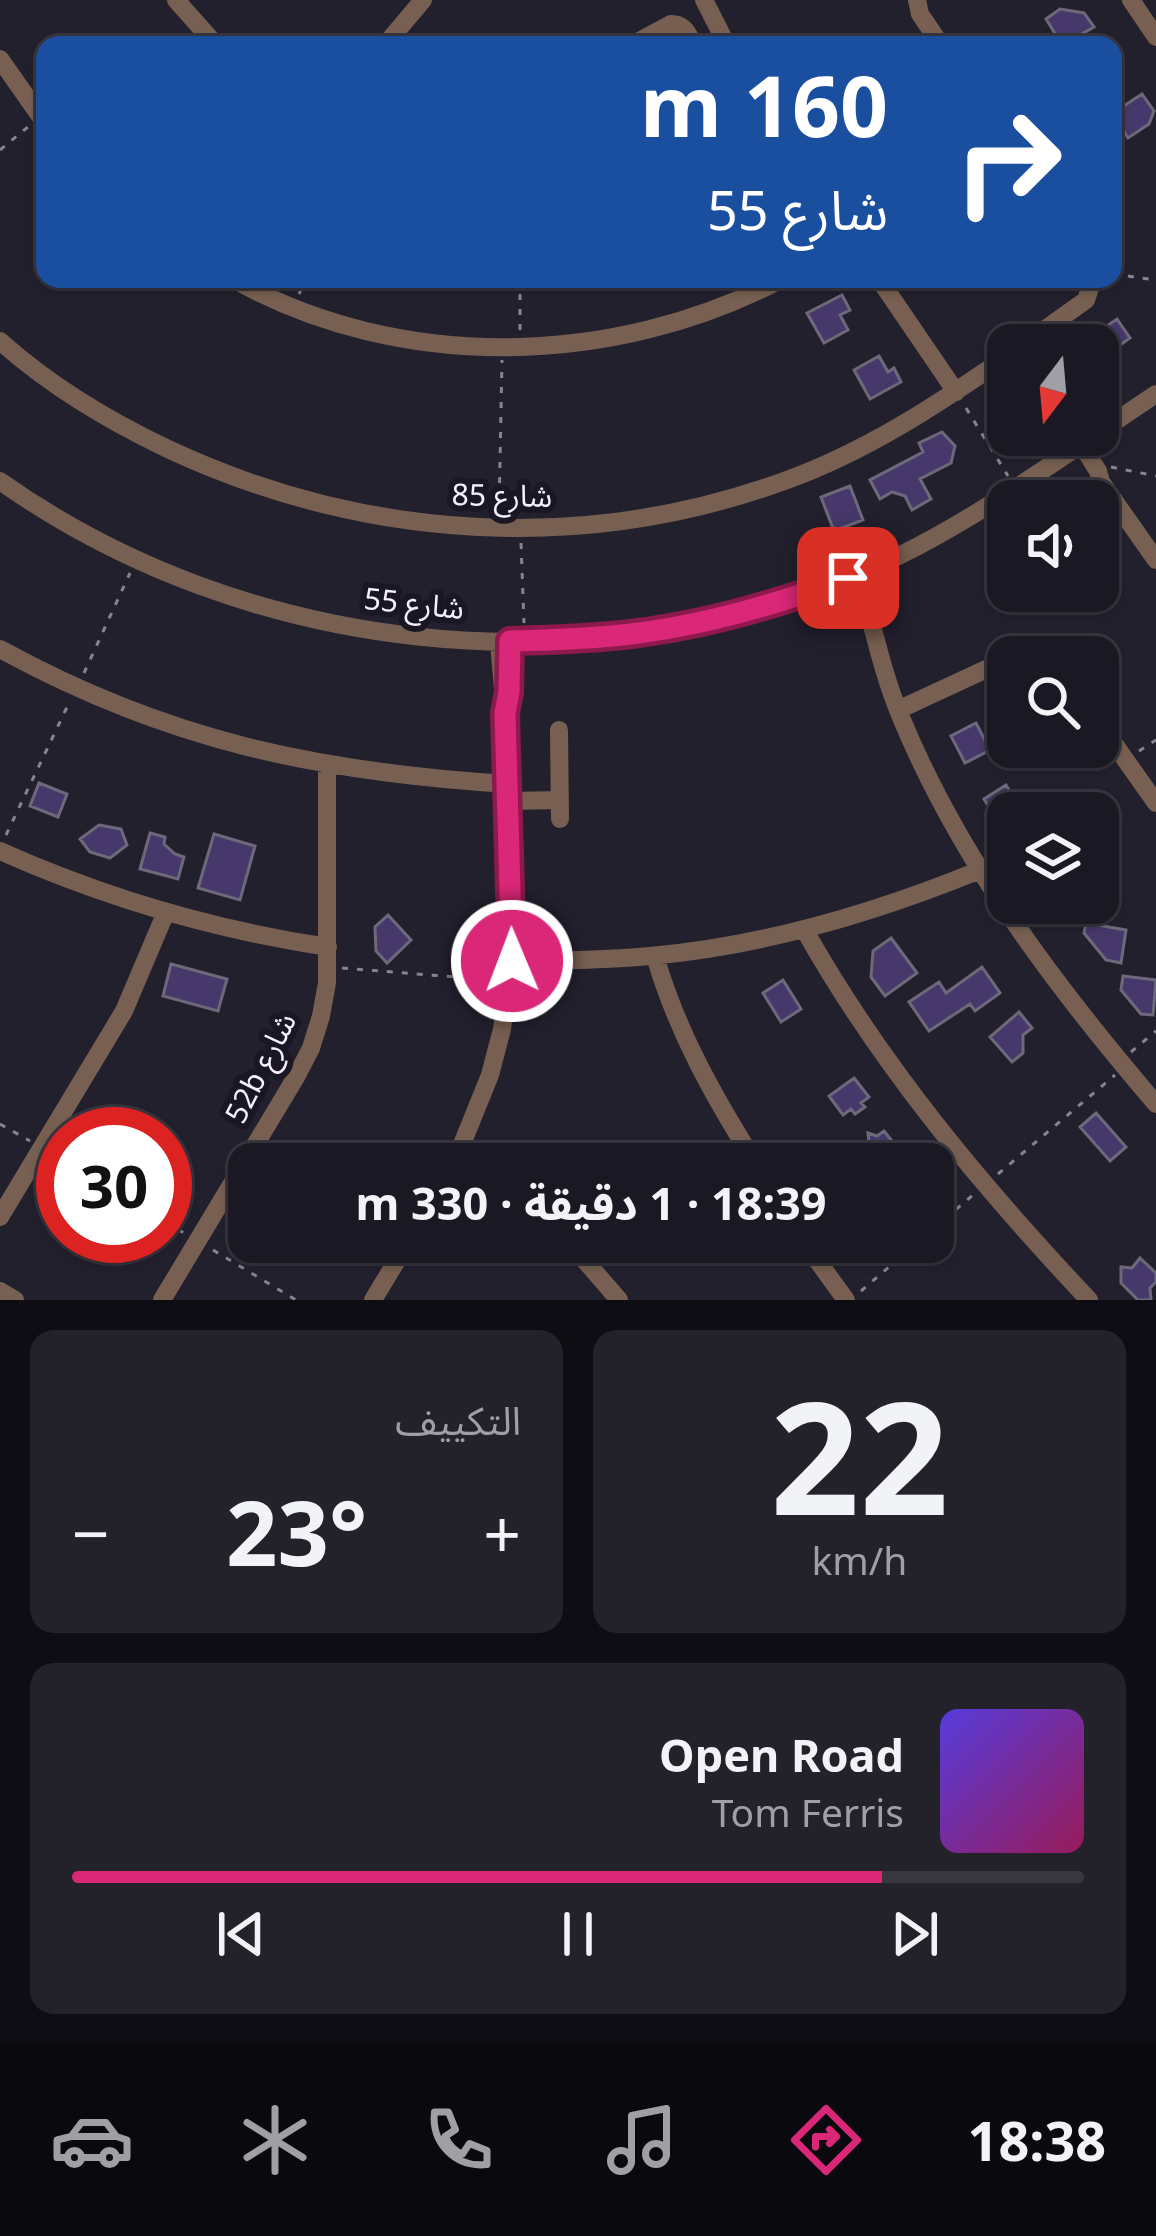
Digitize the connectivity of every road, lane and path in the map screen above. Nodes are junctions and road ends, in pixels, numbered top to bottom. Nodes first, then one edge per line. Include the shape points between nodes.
1 (176, 0) edge
2 (423, 0) edge
3 (704, 0) edge
4 (917, 0) edge
5 (1131, 0) edge
6 (208, 36) edge
7 (393, 36) edge
8 (648, 36) edge
9 (689, 36) edge
10 (722, 36) edge
11 (935, 36) edge
12 (1156, 37) edge
13 (0, 59) edge
14 (36, 110) edge
15 (36, 125) edge
16 (0, 150) edge
17 (1122, 275) edge
18 (1156, 280) edge
19 (253, 288) edge
20 (519, 288) edge
21 (762, 288) edge
22 (885, 288) edge
23 (1090, 288) edge
24 (1054, 324) edge
25 (0, 341) edge
26 (512, 347) junction
27 (987, 371) edge
28 (956, 392) junction
29 (1156, 394) edge
30 (1119, 419) edge
31 (1063, 456) edge
32 (1092, 456) edge
33 (1097, 472) junction
34 (1156, 476) edge
35 (1011, 480) edge
36 (1028, 480) edge
37 (0, 482) edge
38 (987, 506) edge
39 (498, 529) junction
40 (521, 529) junction
41 (136, 560) junction
42 (1156, 560) edge
43 (853, 576) junction
44 (511, 641) junction
45 (0, 649) edge
46 (987, 668) edge
47 (77, 688) junction
48 (898, 710) junction
49 (560, 730) dead end
50 (1156, 740) edge
51 (1119, 751) edge
52 (327, 766) junction
53 (1132, 769) junction
54 (508, 792) junction
55 (1156, 803) edge
56 (1, 853) edge
57 (980, 870) junction
58 (166, 912) junction
59 (803, 928) junction
60 (655, 956) junction
61 (328, 957) junction
62 (512, 961) junction
63 (510, 981) junction
64 (1156, 1031) edge
65 (1122, 1064) junction
66 (1156, 1104) edge
67 (463, 1143) edge
68 (744, 1143) edge
69 (984, 1186) junction
70 (954, 1211) edge
71 (0, 1217) edge
72 (192, 1238) edge
73 (198, 1241) junction
74 (396, 1263) edge
75 (587, 1263) edge
76 (821, 1263) edge
77 (893, 1263) edge
78 (0, 1292) edge
79 (15, 1300) edge
80 (162, 1300) edge
81 (296, 1300) edge
82 (374, 1300) edge
83 (619, 1300) edge
84 (848, 1300) edge
85 (1089, 1300) edge

1 - 6 street
2 - 7 street
3 - 10 street
4 - 11 street
5 - 12 street
8 - 9 street via 677,24
13 - 14 street
15 - 16 path
17 - 18 path
19 - 26 street via 405,338
20 - 26 path
21 - 26 street via 662,327
22 - 28 street
23 - 24 street
25 - 39 street, شارع 85 via 135,433 245,481 392,520
26 - 39 path
27 - 28 street, شارع 85
28 - 35 path
28 - 40 street, شارع 85 via 839,459 737,497 630,520
29 - 30 street, شارع 55
31 - 36 street, شارع 55
32 - 33 street
33 - 34 path
33 - 42 street
37 - 41 street, شارع 55
38 - 43 street, شارع 55
39 - 40 street, شارع 85
40 - 44 path
41 - 44 street, شارع 55 via 314,620
41 - 47 path
43 - 44 street, شارع 55 via 689,625
43 - 48 street
44 - 54 street
45 - 47 street
46 - 48 street
47 - 52 street via 174,727
47 - 56 path
48 - 57 street
49 - 54 street via 560,810
50 - 53 path
51 - 53 street
52 - 54 street
52 - 61 street, 52b شارع
53 - 55 street
54 - 62 street
56 - 58 street
57 - 59 street
57 - 65 street
58 - 61 street
58 - 71 street via 124,1011
59 - 60 street
59 - 69 street via 894,1071
60 - 62 street
60 - 68 street via 688,1047
61 - 63 path
61 - 73 street, 52b شارع via 311,1048
62 - 63 street
63 - 67 street via 490,1076
64 - 65 path
65 - 66 street
65 - 69 path
69 - 70 path
69 - 85 street
72 - 73 path
73 - 80 street, 52b شارع
73 - 81 path
74 - 82 street
75 - 83 street
76 - 84 street
77 - 84 path
78 - 79 street

